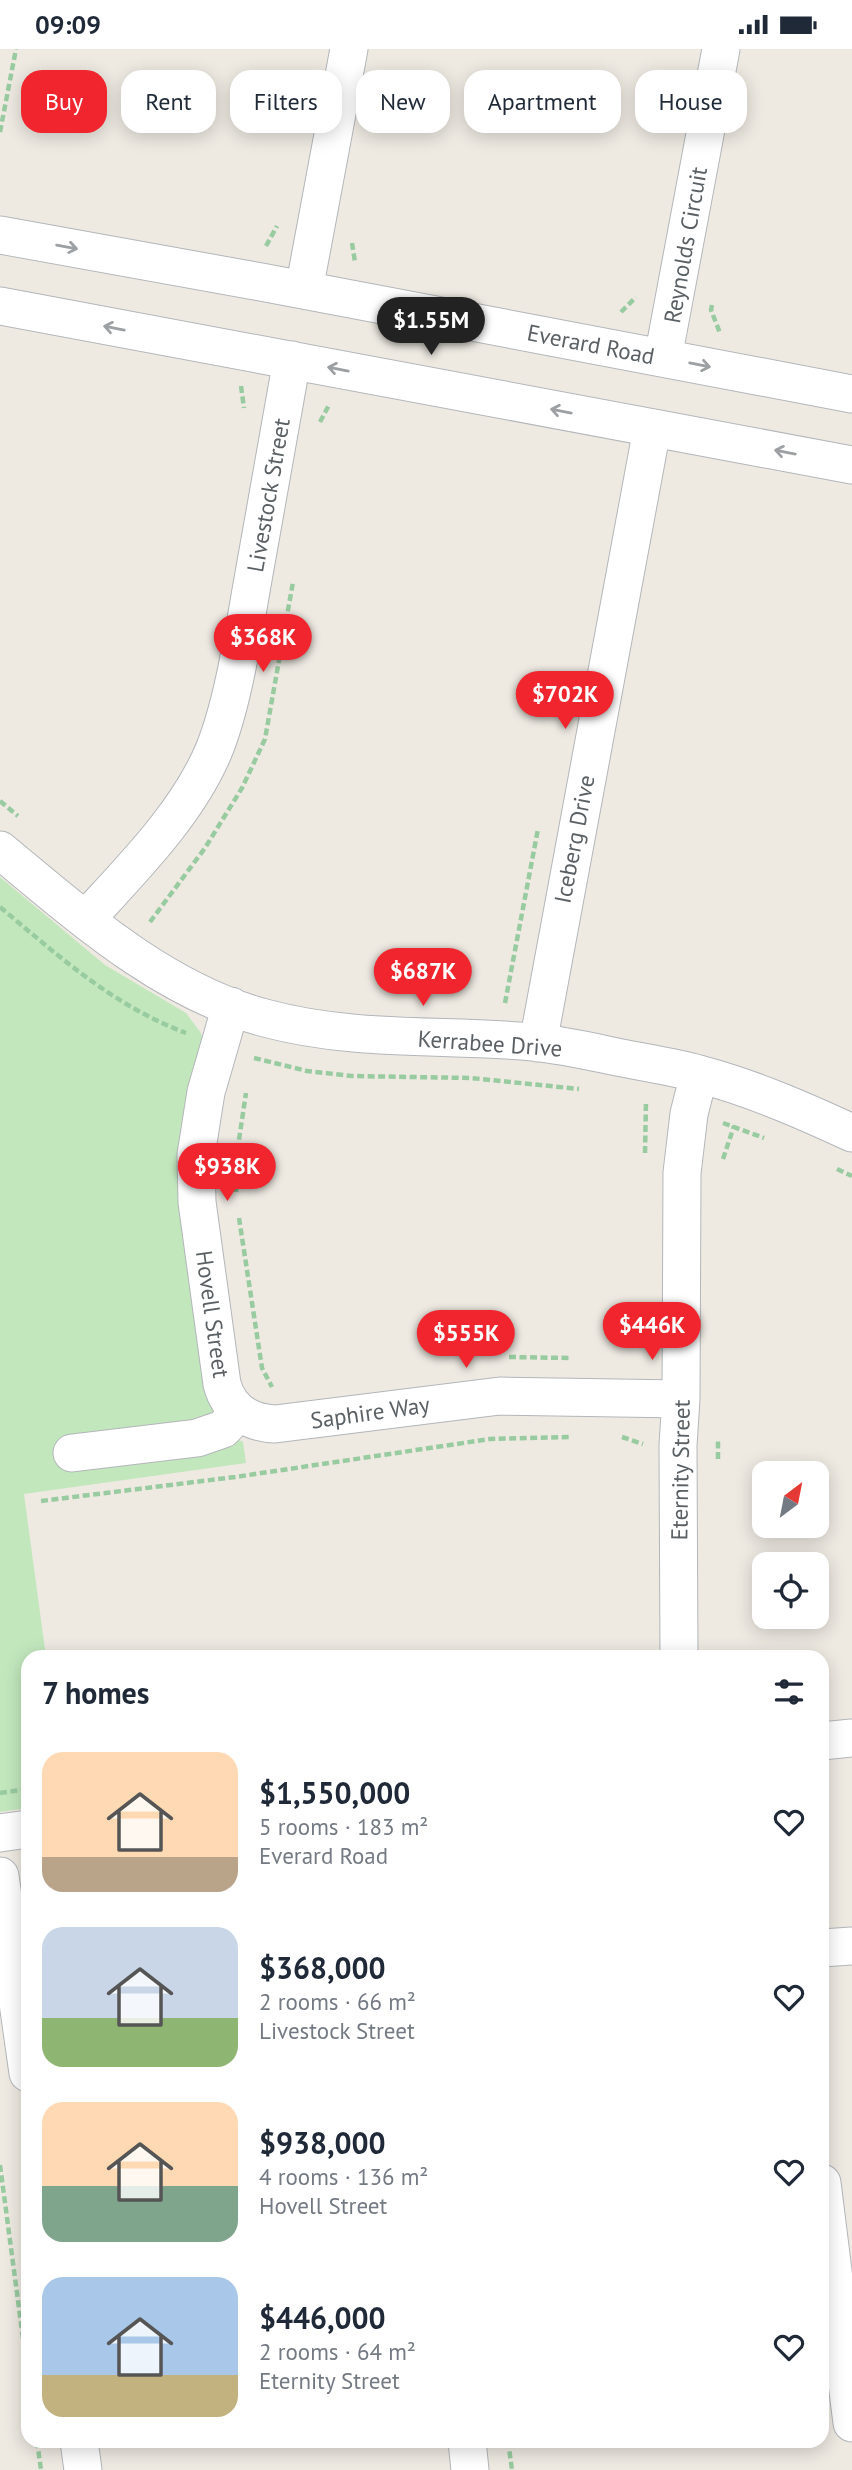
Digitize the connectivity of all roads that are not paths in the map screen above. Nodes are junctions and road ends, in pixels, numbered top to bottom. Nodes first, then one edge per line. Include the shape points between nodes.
1 (349, 49) edge
2 (721, 49) edge
3 (0, 235) edge
4 (304, 290) junction
5 (0, 306) edge
6 (663, 358) junction
7 (292, 360) junction
8 (852, 394) edge
9 (652, 429) junction
10 (852, 465) edge
11 (0, 850) edge
12 (86, 919) junction
13 (231, 1006) junction
14 (538, 1043) junction
15 (699, 1074) junction
16 (852, 1133) edge
17 (681, 1399) junction
18 (239, 1412) junction
19 (72, 1453) dead end
20 (679, 1650) edge
21 (852, 1738) edge
22 (829, 1740) edge
23 (21, 1830) edge
24 (0, 1833) edge
25 (0, 1876) edge
26 (852, 1946) edge
27 (829, 1948) edge
28 (21, 2024) edge
29 (829, 2218) edge
30 (844, 2293) edge
31 (852, 2423) edge
32 (80, 2448) edge
33 (468, 2448) edge
34 (83, 2470) edge
35 (470, 2470) edge

1 - 4 street
2 - 6 street, Reynolds Circuit
3 -> 4 street, Everard Road
4 - 6 street, Everard Road
7 -> 5 street
6 -> 8 street, Everard Road
9 -> 7 street
7 - 12 street, Livestock Street via 244,631 213,751 180,808
10 -> 9 street
9 - 14 street, Iceberg Drive
11 - 12 street, Kerrabee Drive
12 - 13 street, Kerrabee Drive via 179,984
13 - 14 street, Kerrabee Drive via 329,1032
13 - 18 street, Hovell Street via 206,1092 196,1155 197,1202 222,1384
14 - 15 street, Kerrabee Drive
15 - 16 street, Kerrabee Drive
15 - 17 street, Eternity Street via 682,1173
17 - 18 street, Saphire Way via 500,1396 275,1424 263,1424
17 - 20 street, Eternity Street
18 - 19 street via 223,1429 197,1438
21 - 22 street
23 - 24 street
25 - 28 street
26 - 27 street
29 - 30 street
30 - 31 street
32 - 34 street
33 - 35 street

